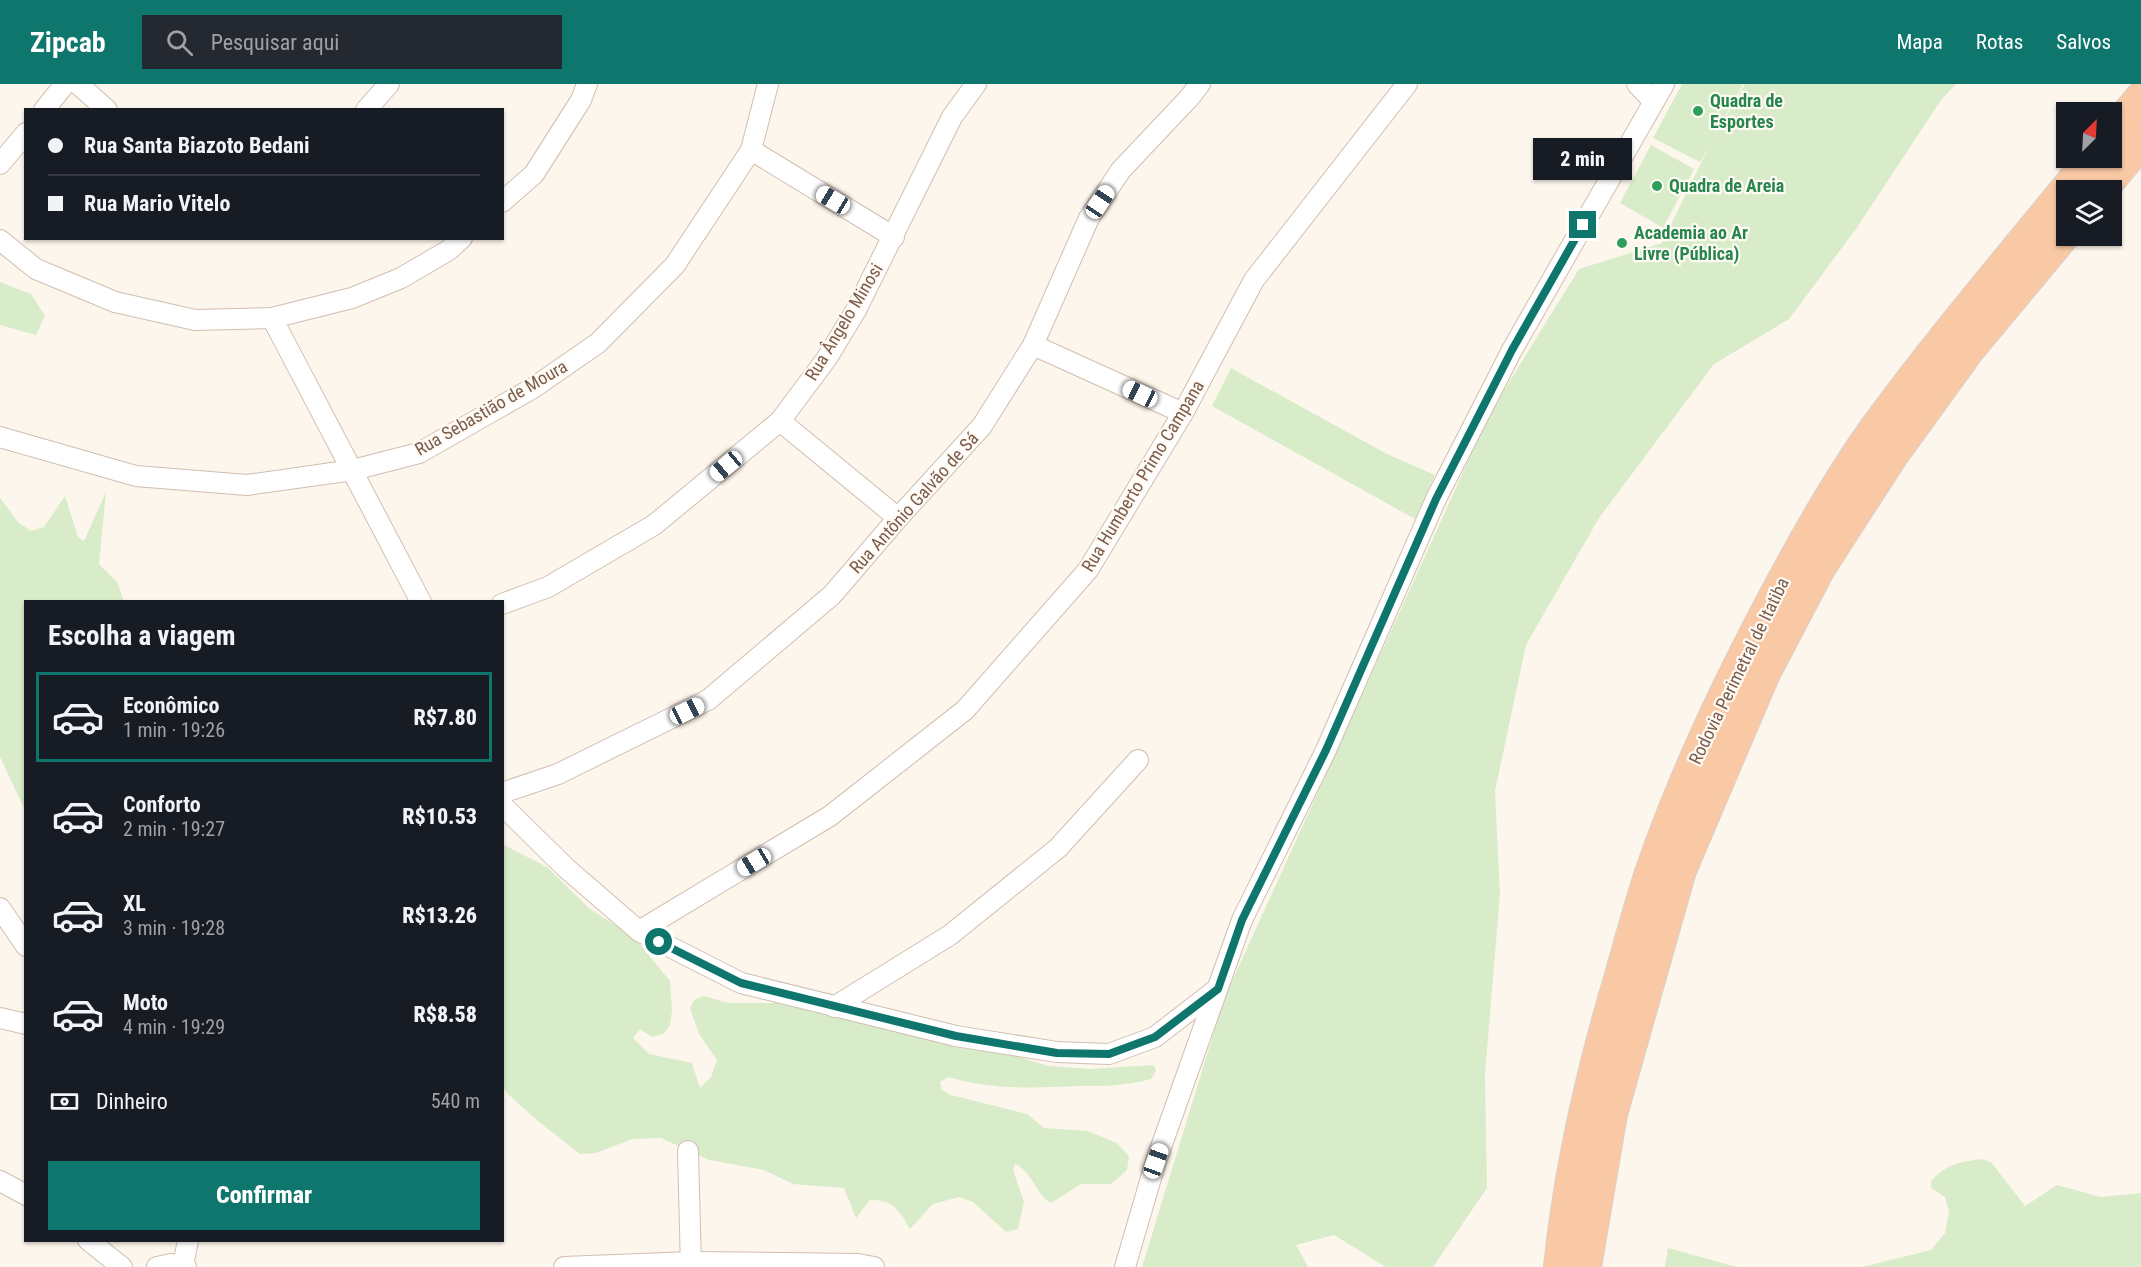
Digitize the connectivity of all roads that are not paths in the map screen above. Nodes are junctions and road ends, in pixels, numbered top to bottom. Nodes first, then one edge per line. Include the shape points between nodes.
1 (65, 84) edge
2 (78, 84) edge
3 (389, 84) edge
4 (587, 84) edge
5 (768, 84) edge
6 (976, 84) edge
7 (1200, 84) edge
8 (1407, 84) edge
9 (1637, 84) edge
10 (1664, 84) edge
11 (2141, 98) edge
12 (1653, 101) junction
13 (46, 108) edge
14 (105, 108) edge
15 (368, 108) edge
16 (2122, 121) edge
17 (24, 135) edge
18 (2141, 142) edge
19 (751, 150) junction
20 (0, 164) edge
21 (2084, 168) edge
22 (2109, 180) edge
23 (504, 200) edge
24 (894, 237) junction
25 (0, 240) edge
26 (460, 240) edge
27 (2056, 244) edge
28 (272, 318) junction
29 (1034, 345) junction
30 (1183, 413) junction
31 (780, 421) junction
32 (0, 437) edge
33 (353, 470) junction
34 (898, 518) junction
35 (420, 600) edge
36 (504, 603) edge
37 (1138, 760) dead end
38 (504, 792) edge
39 (504, 807) edge
40 (0, 908) edge
41 (639, 931) junction
42 (24, 943) edge
43 (1218, 989) junction
44 (834, 1007) junction
45 (0, 1018) edge
46 (24, 1024) edge
47 (688, 1151) dead end
48 (0, 1181) edge
49 (24, 1194) edge
50 (91, 1242) edge
51 (188, 1242) edge
52 (691, 1264) edge
53 (184, 1266) edge
54 (122, 1267) edge
55 (158, 1267) edge
56 (564, 1267) edge
57 (874, 1267) edge
58 (1125, 1267) edge
59 (1560, 1267) edge
60 (1585, 1267) edge

1 - 13 street
2 - 14 street
3 - 15 street
4 - 23 street via 534,174
5 - 19 street, Rua Sebastião de Moura
6 - 24 street, Rua Ângelo Minosi via 952,117
7 - 29 street, Rua Antônio Galvão de Sá via 1121,170 1089,218
8 - 30 street, Rua Humberto Primo Campana via 1254,280
9 - 12 street
10 - 12 street
11 - 16 highway
12 - 43 street via 1512,350 1436,499 1326,750 1242,920
17 - 20 street
18 - 22 highway
19 - 24 street
19 - 33 street, Rua Sebastião de Moura via 675,265 598,343 533,388 419,453
21 - 59 highway, Rodovia Perimetral de Itatiba via 1876,428 1797,554 1717,711 1650,876 1607,1021 1582,1121
24 - 31 street, Rua Ângelo Minosi via 827,358
25 - 28 street via 36,269 114,302 195,320
26 - 28 street via 391,282 352,298
27 - 60 highway, Rodovia Perimetral de Itatiba via 1968,350 1892,455 1819,568 1764,673 1680,870 1611,1114
28 - 33 street
29 - 30 street
29 - 34 street, Rua Antônio Galvão de Sá via 982,426
30 - 41 street, Rua Humberto Primo Campana via 1088,570 965,710 830,816
31 - 34 street
31 - 36 street, Rua Ângelo Minosi via 654,525 548,587
32 - 33 street, Rua Sebastião de Moura via 136,476 247,485
33 - 35 street
34 - 38 street, Rua Antônio Galvão de Sá via 832,595 708,700 558,774
37 - 44 street via 1058,848 950,935
39 - 41 street
40 - 42 street
41 - 44 street via 741,983
43 - 44 street via 1155,1037 1109,1054 1057,1053 956,1036
43 - 58 street via 1156,1161
45 - 46 street
47 - 52 street
48 - 49 street
50 - 54 street
51 - 53 street
52 - 56 street
52 - 57 street
53 - 55 street

